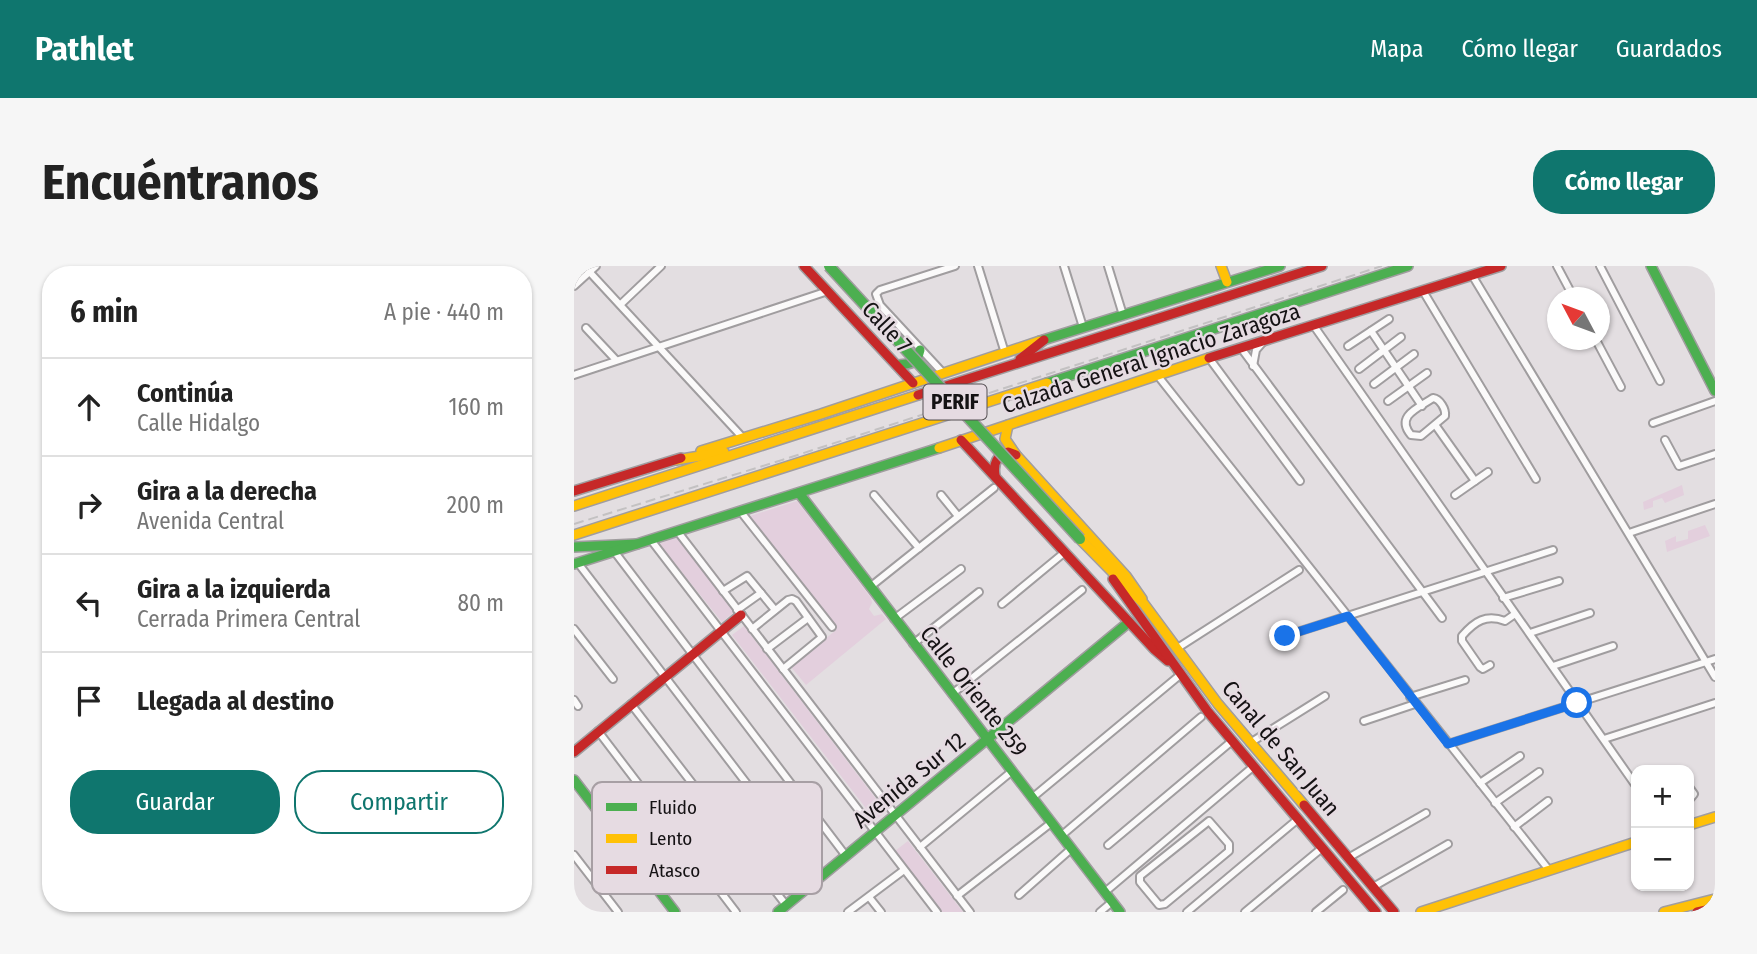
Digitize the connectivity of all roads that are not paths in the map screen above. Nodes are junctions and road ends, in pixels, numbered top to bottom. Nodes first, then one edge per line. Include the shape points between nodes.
1 (584, 266) edge
2 (596, 266) edge
3 (661, 266) edge
4 (804, 266) edge
5 (829, 266) edge
6 (955, 266) edge
7 (978, 266) edge
8 (1064, 266) edge
9 (1108, 266) edge
10 (1222, 266) edge
11 (1322, 266) edge
12 (1408, 266) edge
13 (1501, 266) edge
14 (1558, 266) edge
15 (1600, 266) edge
16 (1651, 266) edge
17 (1275, 267) edge
18 (590, 272) junction
19 (1472, 275) junction
20 (1227, 282) junction
21 (574, 286) edge
22 (1568, 287) edge
23 (828, 291) junction
24 (1423, 291) junction
25 (621, 304) junction
26 (1123, 315) junction
27 (1389, 319) dead end
28 (1314, 326) junction
29 (1083, 327) junction
30 (586, 328) dead end
31 (1371, 331) junction
32 (1401, 338) dead end
33 (1044, 340) junction
34 (1263, 342) junction
35 (1348, 346) dead end
36 (659, 347) junction
37 (1241, 348) junction
38 (920, 350) junction
39 (1384, 350) junction
40 (1602, 350) edge
41 (1005, 353) junction
42 (1415, 354) dead end
43 (1209, 358) junction
44 (616, 360) junction
45 (897, 365) junction
46 (1011, 366) junction
47 (1253, 366) junction
48 (1396, 368) junction
49 (1359, 369) dead end
50 (943, 373) junction
51 (1427, 373) dead end
52 (574, 375) edge
53 (1158, 376) junction
54 (1660, 381) dead end
55 (913, 383) junction
56 (1374, 384) dead end
57 (1408, 386) junction
58 (1622, 387) dead end
59 (1714, 388) edge
60 (1388, 401) dead end
61 (1715, 401) edge
62 (1422, 406) junction
63 (1653, 423) dead end
64 (1008, 425) junction
65 (1436, 426) junction
66 (1409, 433) junction
67 (743, 438) junction
68 (961, 440) junction
69 (1665, 440) dead end
70 (1395, 444) junction
71 (746, 452) junction
72 (1715, 454) edge
73 (1016, 455) junction
74 (676, 460) junction
75 (1488, 472) dead end
76 (995, 476) junction
77 (1536, 479) dead end
78 (1300, 481) dead end
79 (1475, 481) junction
80 (994, 488) dead end
81 (575, 489) edge
82 (799, 493) junction
83 (874, 495) dead end
84 (941, 495) dead end
85 (1455, 495) dead end
86 (1715, 504) edge
87 (574, 506) edge
88 (741, 512) junction
89 (958, 516) junction
90 (678, 532) junction
91 (1629, 533) junction
92 (574, 535) edge
93 (651, 540) junction
94 (637, 544) junction
95 (574, 547) edge
96 (919, 548) junction
97 (1553, 550) dead end
98 (614, 551) junction
99 (1065, 552) junction
100 (1096, 556) junction
101 (576, 564) edge
102 (961, 569) dead end
103 (1299, 570) dead end
104 (1485, 572) junction
105 (1559, 581) dead end
106 (870, 587) junction
107 (1082, 590) dead end
108 (723, 591) junction
109 (979, 592) dead end
110 (1422, 592) junction
111 (761, 593) junction
112 (1503, 598) junction
113 (1002, 604) dead end
114 (1144, 604) junction
115 (775, 610) junction
116 (739, 612) junction
117 (1590, 613) dead end
118 (1515, 614) junction
119 (1348, 616) junction
120 (808, 618) junction
121 (1442, 618) dead end
122 (894, 619) junction
123 (1129, 622) junction
124 (832, 626) dead end
125 (574, 629) edge
126 (752, 629) junction
127 (722, 630) junction
128 (1530, 633) junction
129 (1285, 636) dead end
130 (913, 643) junction
131 (1613, 646) dead end
132 (767, 649) junction
133 (1176, 649) junction
134 (692, 654) junction
135 (1715, 659) edge
136 (1706, 662) junction
137 (1171, 663) junction
138 (1490, 664) dead end
139 (1553, 666) junction
140 (783, 669) junction
141 (1180, 675) junction
142 (664, 677) junction
143 (1715, 677) edge
144 (613, 679) dead end
145 (1465, 680) dead end
146 (951, 694) junction
147 (1325, 696) dead end
148 (1410, 697) junction
149 (1577, 703) junction
150 (1715, 703) edge
151 (631, 704) junction
152 (1415, 704) junction
153 (1201, 718) dead end
154 (1364, 721) dead end
155 (598, 731) junction
156 (1604, 739) junction
157 (988, 740) junction
158 (1232, 741) junction
159 (1250, 743) junction
160 (1448, 744) junction
161 (574, 752) edge
162 (1520, 756) dead end
163 (1254, 766) junction
164 (1011, 772) junction
165 (1539, 772) dead end
166 (1631, 779) edge
167 (574, 780) edge
168 (637, 782) edge
169 (688, 782) edge
170 (745, 782) edge
171 (790, 782) edge
172 (1480, 783) junction
173 (1032, 798) junction
174 (1548, 801) dead end
175 (1495, 803) junction
176 (592, 804) edge
177 (1426, 813) dead end
178 (896, 816) junction
179 (1715, 817) edge
180 (1295, 822) junction
181 (1051, 823) junction
182 (1694, 823) edge
183 (822, 825) edge
184 (1514, 827) junction
185 (876, 832) junction
186 (1173, 834) junction
187 (1061, 836) junction
188 (1179, 843) junction
189 (1448, 844) dead end
190 (1631, 844) edge
191 (1108, 845) dead end
192 (919, 847) junction
193 (1322, 848) junction
194 (1072, 849) junction
195 (574, 855) edge
196 (846, 856) junction
197 (1348, 858) junction
198 (904, 870) junction
199 (1549, 870) junction
200 (822, 876) edge
201 (592, 878) edge
202 (1373, 887) junction
203 (1343, 890) dead end
204 (1105, 892) junction
205 (604, 894) edge
206 (661, 894) edge
207 (722, 894) edge
208 (771, 894) edge
209 (800, 894) edge
210 (1019, 895) dead end
211 (957, 896) junction
212 (869, 897) junction
213 (1112, 902) junction
214 (1714, 907) edge
215 (782, 909) edge
216 (618, 912) edge
217 (675, 912) edge
218 (736, 912) edge
219 (848, 912) edge
220 (881, 912) edge
221 (937, 912) edge
222 (970, 912) edge
223 (1100, 912) edge
224 (1120, 912) edge
225 (1187, 912) edge
226 (1245, 912) edge
227 (1316, 912) edge
228 (1376, 912) edge
229 (1394, 912) edge
230 (1421, 912) edge
231 (1664, 912) edge
232 (1697, 912) edge

1 - 18 street
2 - 18 street
3 - 25 street
4 - 23 main road, Calle 7
5 - 100 main road, Canal de San Juan / PERIF, bridge
6 - 38 street, Calle 7 via 876,294 880,305
7 - 41 street
8 - 29 street
9 - 26 street
10 - 20 main road
11 - 46 main road, Calzada General Ignacio Zaragoza
12 - 92 main road, Calzada General Ignacio Zaragoza
13 - 19 main road, Calzada General Ignacio Zaragoza
14 - 22 street
15 - 54 street
16 - 59 main road
17 - 20 main road
18 - 21 street
18 - 25 street
19 - 24 main road, Calzada General Ignacio Zaragoza
19 - 91 street
20 - 26 main road
23 - 36 street
23 - 45 main road, Calle 7
24 - 28 main road, Calzada General Ignacio Zaragoza
24 - 77 street
25 - 36 street
26 - 29 main road
27 - 31 street
28 - 34 main road, Calzada General Ignacio Zaragoza
28 - 70 street
29 - 33 main road
30 - 44 street
31 - 35 street
31 - 39 street
32 - 39 street
33 - 41 main road
33 - 46 main road
34 - 37 main road, Calzada General Ignacio Zaragoza
34 - 47 street
36 - 44 street
36 - 67 street
37 - 43 main road, Calzada General Ignacio Zaragoza
37 - 47 street
38 - 45 main road via 912,364
38 - 50 street, Calle 7
39 - 48 street
39 - 49 street
40 - 58 street
41 - 50 main road
42 - 48 street
43 - 53 main road, Calzada General Ignacio Zaragoza
43 - 78 street
44 - 52 street
45 - 55 main road, Calle 7
46 - 71 main road, Calzada General Ignacio Zaragoza
47 - 110 street
48 - 56 street
48 - 57 street
50 - 55 main road
51 - 57 street
53 - 64 main road, Calzada General Ignacio Zaragoza
53 - 119 street
55 - 67 main road
57 - 60 street
57 - 62 street
61 - 63 street
62 - 65 street via 1433,398 1438,400 1446,412
62 - 66 street via 1404,421
64 - 68 main road, Calzada General Ignacio Zaragoza
64 - 73 main road, Canal de San Juan via 1005,439
65 - 66 street via 1417,437
65 - 79 street
66 - 70 street
67 - 74 main road
68 - 76 main road, Canal de San Juan
68 - 82 main road, Calzada General Ignacio Zaragoza
69 - 72 street via 1679,466
70 - 104 street
71 - 74 main road
71 - 87 main road, Calzada General Ignacio Zaragoza
73 - 76 main road via 999,455
73 - 114 main road, Canal de San Juan via 1126,576
74 - 81 main road
75 - 79 street
76 - 99 main road, Canal de San Juan
79 - 85 street
80 - 89 street
82 - 88 main road, Calzada General Ignacio Zaragoza
82 - 106 main road, Calle Oriente 259
83 - 96 street
84 - 89 street
86 - 91 street
88 - 90 main road, Calzada General Ignacio Zaragoza
88 - 124 street
89 - 96 street
90 - 93 main road, Calzada General Ignacio Zaragoza
90 - 108 street
91 - 136 street
93 - 94 main road, Calzada General Ignacio Zaragoza
93 - 127 street
94 - 95 main road
94 - 98 main road, Calzada General Ignacio Zaragoza
96 - 106 street
97 - 104 street
98 - 101 main road, Calzada General Ignacio Zaragoza
98 - 134 street
99 - 113 street
99 - 123 main road, Canal de San Juan
100 - 114 main road, Canal de San Juan / PERIF
100 - 137 main road, Canal de San Juan / PERIF
101 - 142 street
102 - 122 street
103 - 133 street
104 - 110 street
104 - 112 street
105 - 112 street
106 - 122 main road, Calle Oriente 259
107 - 146 street
108 - 111 street via 747,576
108 - 116 street
109 - 130 street
110 - 119 street
110 - 121 street
111 - 115 street
111 - 116 street
112 - 118 street
114 - 133 main road, Canal de San Juan / PERIF
115 - 120 street via 792,598
115 - 126 street
116 - 126 street
116 - 127 main road
117 - 128 street
118 - 128 street
118 - 138 street via 1505,621 1485,618 1462,636 1480,667
119 - 129 street
119 - 148 street
120 - 132 street
120 - 140 street via 822,637
122 - 130 main road, Calle Oriente 259
123 - 137 main road, Canal de San Juan
123 - 157 main road, Avenida Sur 12
125 - 144 street
126 - 132 street
127 - 134 main road
127 - 185 street
128 - 139 street
130 - 146 main road, Calle Oriente 259
131 - 139 street
132 - 140 street
133 - 159 main road, Canal de San Juan / PERIF
134 - 142 main road
134 - 171 street
135 - 136 street
136 - 143 street
136 - 149 street
137 - 141 main road, Canal de San Juan / PERIF
139 - 149 street
140 - 178 street
141 - 158 main road, Canal de San Juan / PERIF
141 - 173 street
142 - 151 main road
142 - 170 street
145 - 148 street
146 - 157 main road, Calle Oriente 259
147 - 159 street
148 - 152 street
149 - 156 street
149 - 160 street
150 - 156 street
151 - 155 main road
151 - 169 street
152 - 154 street
152 - 160 street
153 - 187 street
155 - 161 main road
155 - 168 street
156 - 166 street
157 - 164 main road, Calle Oriente 259
157 - 178 main road, Avenida Sur 12
158 - 163 main road, Canal de San Juan / PERIF
158 - 191 street
159 - 197 main road, Canal de San Juan / PERIF
160 - 172 street
162 - 172 street
163 - 180 main road, Canal de San Juan / PERIF
163 - 186 street
164 - 173 main road, Calle Oriente 259
164 - 192 street
165 - 175 street
167 - 176 main road
172 - 175 street
173 - 181 main road, Calle Oriente 259
174 - 184 street
175 - 184 street
177 - 197 street
178 - 185 main road, Avenida Sur 12
178 - 192 street
179 - 182 main road
180 - 193 main road, Canal de San Juan / PERIF
180 - 225 street
181 - 187 main road, Calle Oriente 259
181 - 211 street
183 - 196 street
184 - 199 street
185 - 196 main road, Avenida Sur 12
185 - 198 street
186 - 188 street
186 - 204 street
187 - 194 main road, Calle Oriente 259
188 - 188 street via 1209,821 1230,849 1161,905 1139,878
189 - 202 street
190 - 199 main road
192 - 211 street
193 - 226 street
193 - 228 main road, Canal de San Juan / PERIF
194 - 204 main road, Calle Oriente 259
194 - 210 street
195 - 201 street
196 - 200 main road, Avenida Sur 12
197 - 202 main road, Canal de San Juan / PERIF
198 - 212 street
198 - 221 street
199 - 230 main road
202 - 229 main road, Canal de San Juan / PERIF
203 - 227 street
204 - 213 main road, Calle Oriente 259
205 - 216 street
206 - 217 main road
207 - 218 street
208 - 215 street
209 - 215 main road, Avenida Sur 12
211 - 222 street
212 - 219 street
212 - 220 street
213 - 223 street
213 - 224 main road, Calle Oriente 259
214 - 231 main road
214 - 232 main road

